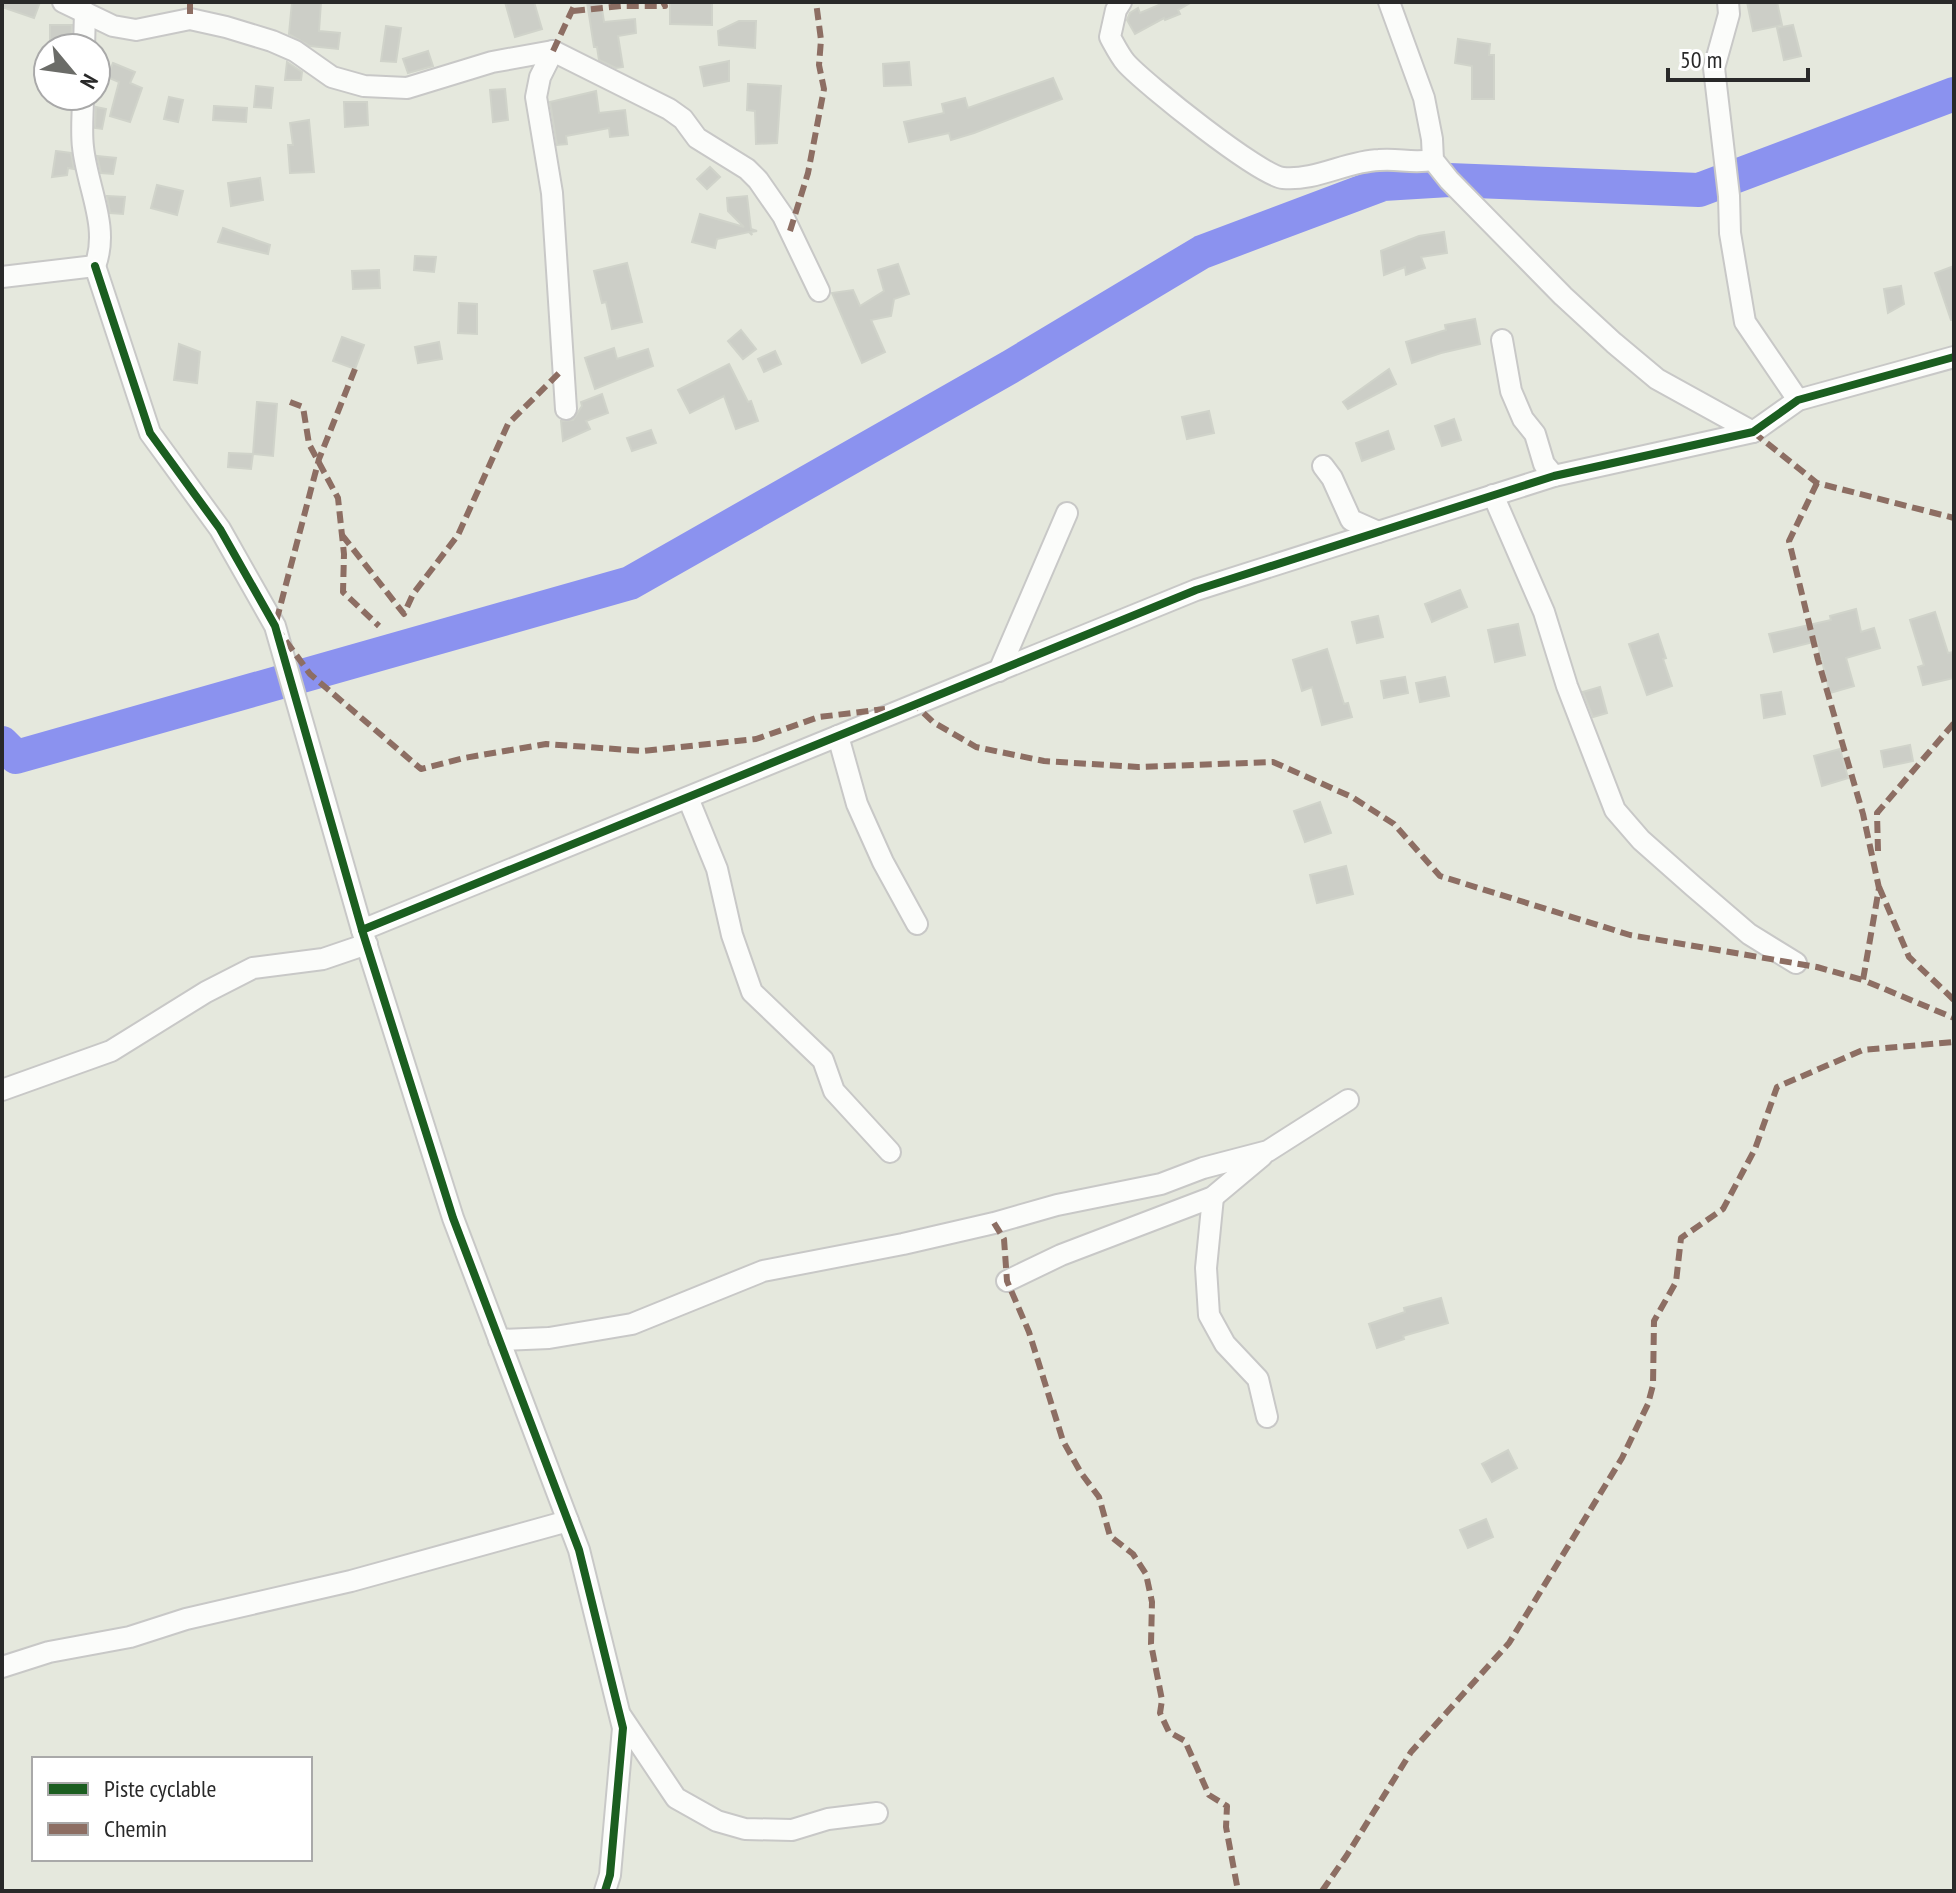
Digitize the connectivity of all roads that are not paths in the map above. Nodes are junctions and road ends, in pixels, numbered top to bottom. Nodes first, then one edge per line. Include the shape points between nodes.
1 (63, 2) edge
2 (1121, 2) edge
3 (1389, 2) edge
4 (1728, 2) edge
5 (85, 12) junction
6 (84, 32) edge
7 (553, 51) junction
8 (83, 112) edge
9 (1433, 160) junction
10 (95, 266) junction
11 (2, 277) edge
12 (819, 291) dead end
13 (1502, 340) dead end
14 (1954, 357) edge
15 (1798, 400) junction
16 (566, 409) dead end
17 (1753, 432) junction
18 (1323, 466) dead end
19 (1554, 476) junction
20 (1493, 495) junction
21 (1067, 513) dead end
22 (1378, 532) junction
23 (999, 671) junction
24 (838, 736) junction
25 (688, 798) junction
26 (917, 924) dead end
27 (364, 937) junction
28 (1796, 963) dead end
29 (2, 1090) edge
30 (1348, 1100) dead end
31 (1268, 1151) junction
32 (890, 1152) dead end
33 (1213, 1197) junction
34 (1007, 1281) dead end
35 (499, 1340) junction
36 (1267, 1417) dead end
37 (568, 1521) junction
38 (2, 1667) edge
39 (619, 1713) junction
40 (877, 1813) dead end
41 (605, 1891) edge

1 - 5 street
2 - 9 street via 1110,37 1126,62 1184,115 1261,168 1281,178 1379,160
3 - 9 street via 1424,98
4 - 15 street via 1714,68 1730,233 1745,322
5 - 6 street
5 - 7 street via 136,30 190,19 226,27 283,45 332,77 364,86 407,88 492,62
7 - 12 street via 669,109 697,138 747,169 783,216
7 - 16 street via 536,97 552,193
8 - 10 street via 83,146 99,220
9 - 17 street via 1614,343 1657,379
10 - 11 street
10 - 27 street via 150,433 220,529 275,626
13 - 19 street via 1511,391
14 - 15 street
15 - 17 street
17 - 19 street
18 - 22 street via 1351,520
19 - 20 street
20 - 22 street
20 - 28 street via 1544,612 1615,810 1641,840 1749,934
21 - 23 street
22 - 23 street via 1196,590
23 - 24 street
24 - 25 street
24 - 26 street via 857,804
25 - 27 street
25 - 32 street via 717,869 752,992 823,1060 834,1091
27 - 29 street via 323,959 253,968 111,1051
27 - 35 street via 453,1218
30 - 31 street
31 - 33 street
31 - 35 street via 1161,1184 763,1271 632,1324
33 - 34 street
33 - 36 street via 1206,1268 1209,1315 1225,1344 1258,1379
35 - 37 street
37 - 38 street
37 - 39 street
39 - 40 street via 676,1798 717,1821 745,1829 792,1830
39 - 41 street via 623,1728

